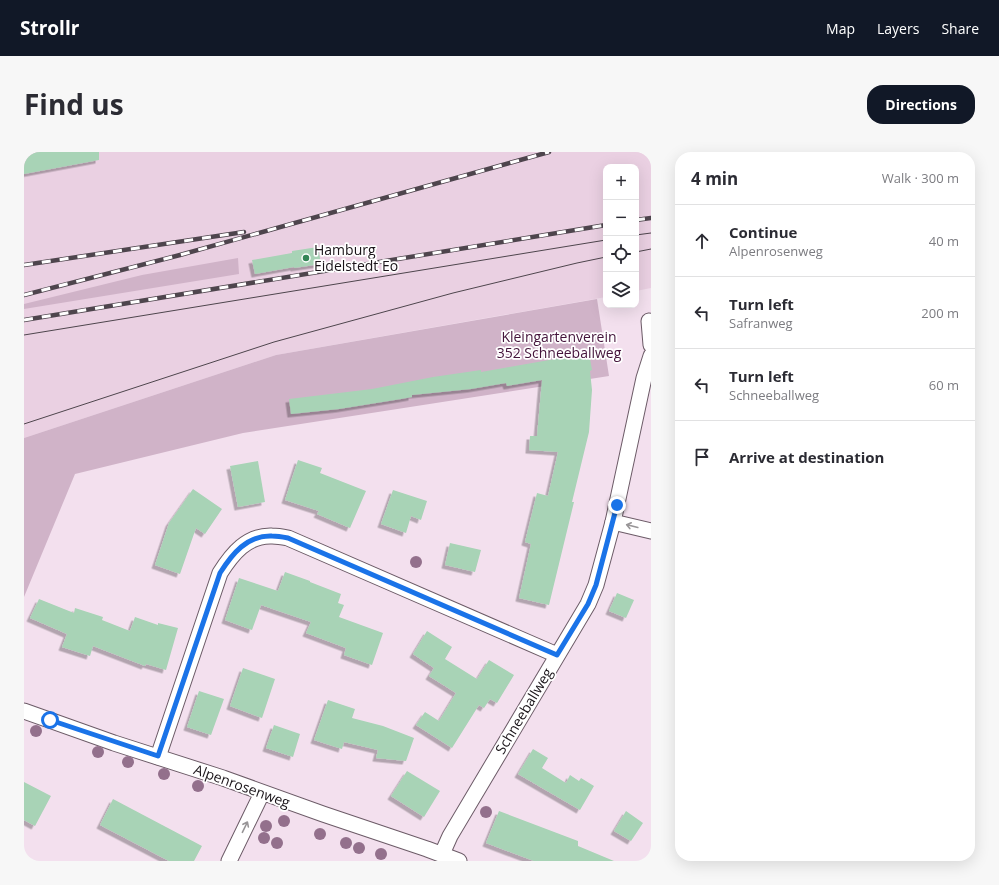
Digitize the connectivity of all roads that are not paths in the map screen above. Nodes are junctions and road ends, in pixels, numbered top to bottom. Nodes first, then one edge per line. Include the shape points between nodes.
1 (649, 321) dead end
2 (651, 345) edge
3 (651, 356) edge
4 (613, 522) junction
5 (651, 531) edge
6 (557, 655) junction
7 (24, 711) edge
8 (158, 756) junction
9 (262, 793) junction
10 (442, 854) junction
11 (229, 861) edge
12 (459, 861) edge

1 - 2 street
3 - 4 street, Schneeballweg
5 -> 4 street
4 - 6 street, Schneeballweg via 596,585 588,604
6 - 8 street via 288,538 255,538 240,547 220,573
6 - 10 street, Schneeballweg via 450,836
7 - 8 street, Alpenrosenweg
8 - 9 street, Alpenrosenweg
9 - 10 street, Alpenrosenweg
11 -> 9 street
10 - 12 street, Alpenrosenweg

